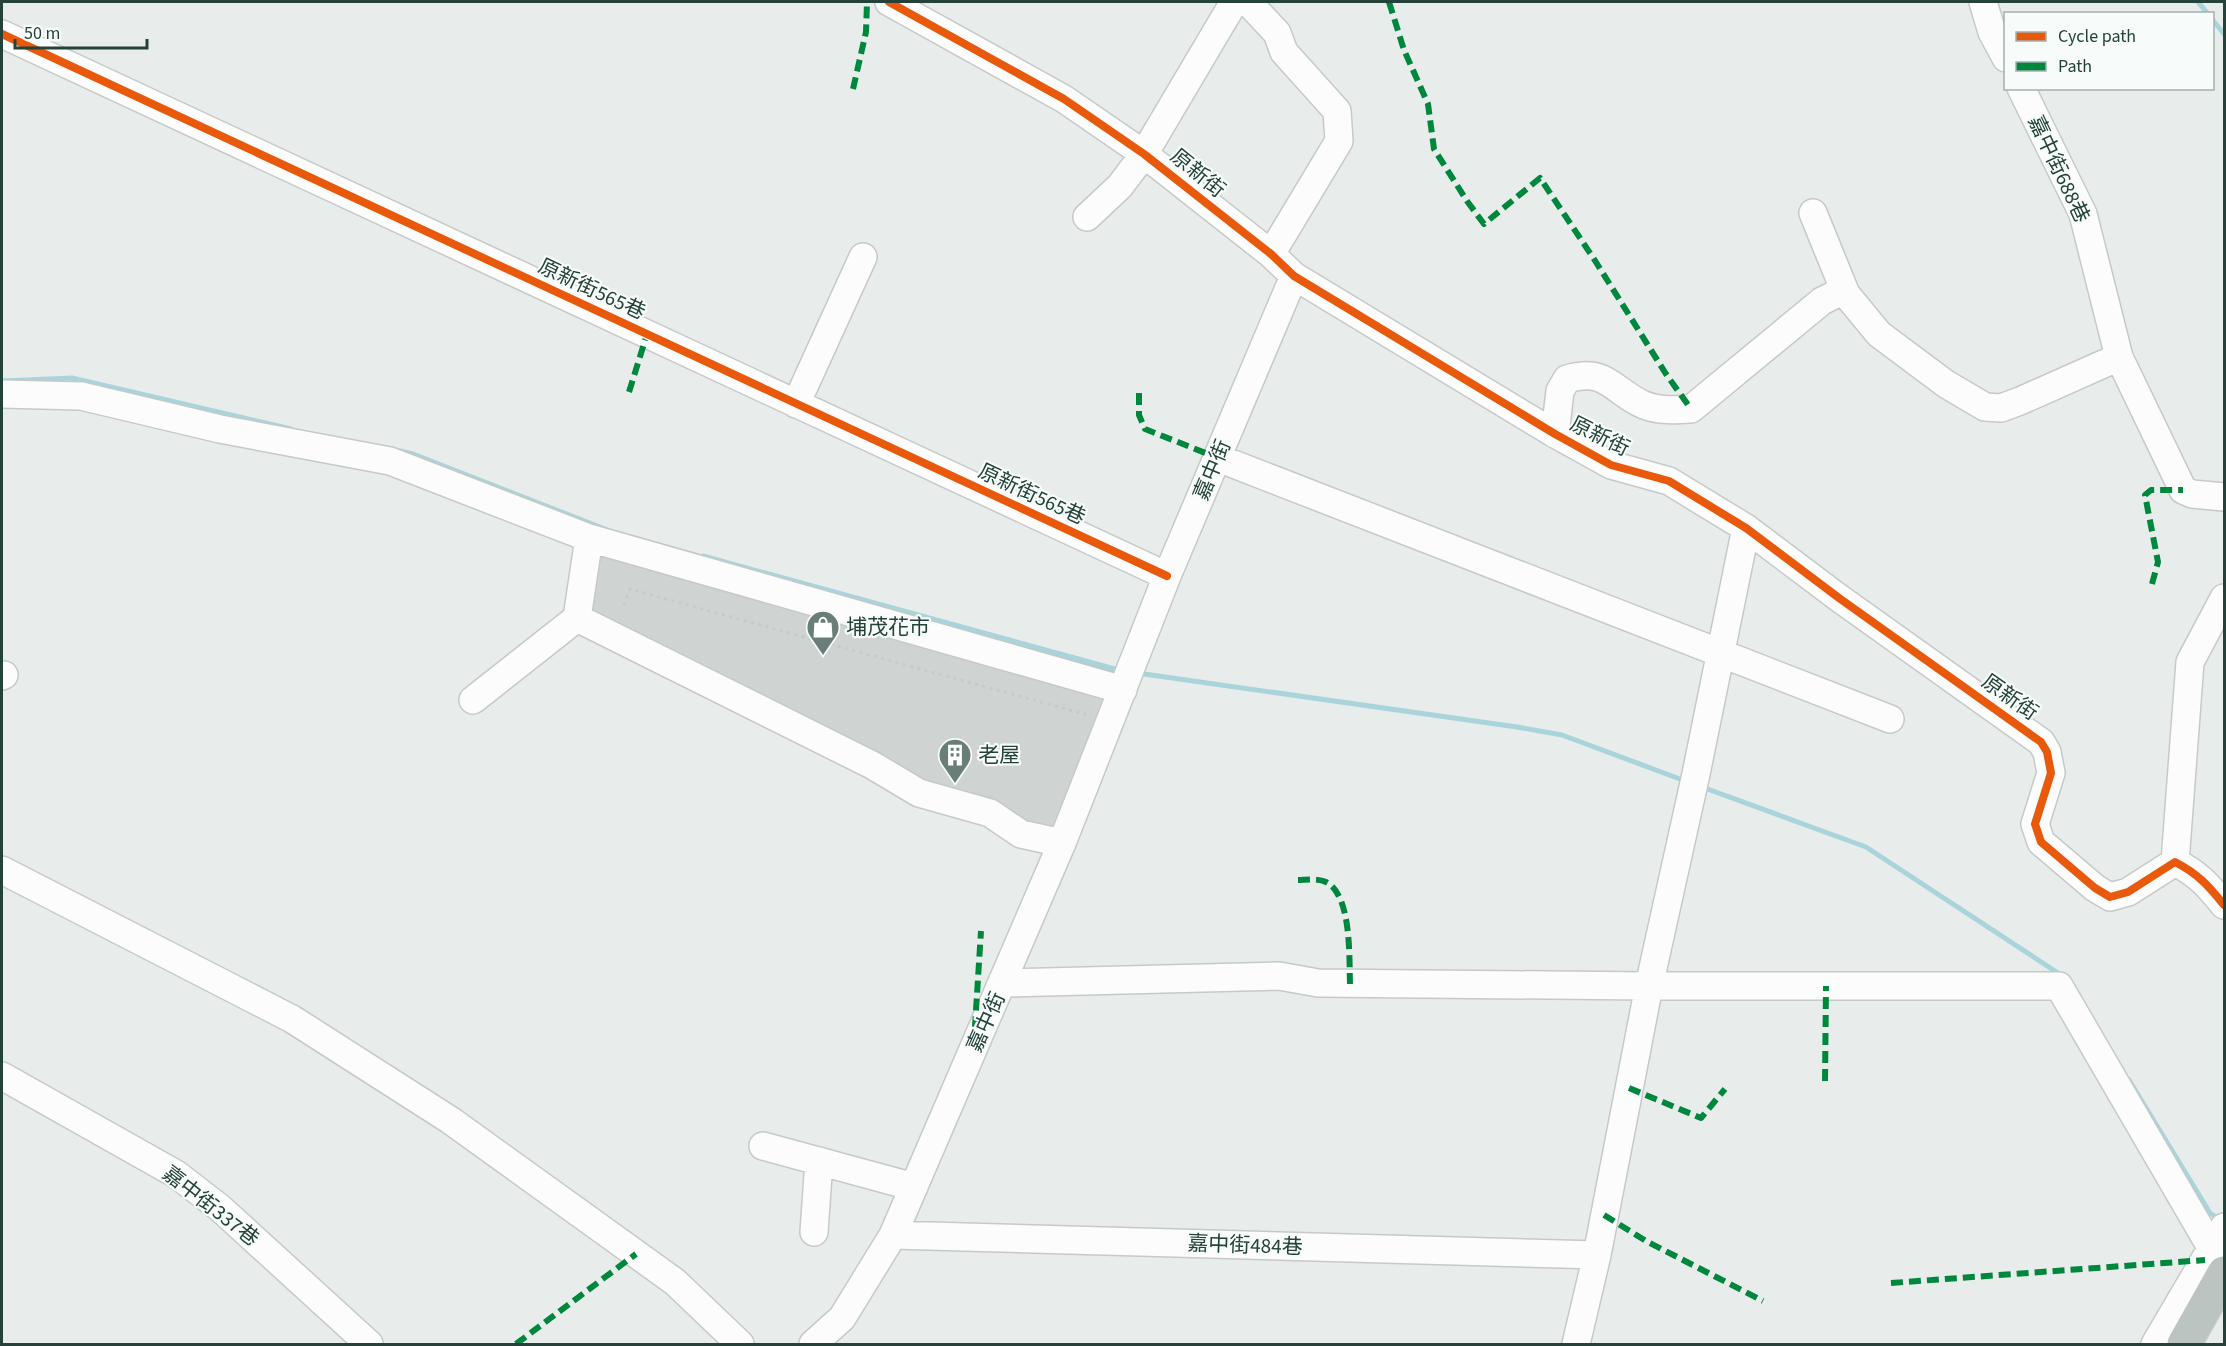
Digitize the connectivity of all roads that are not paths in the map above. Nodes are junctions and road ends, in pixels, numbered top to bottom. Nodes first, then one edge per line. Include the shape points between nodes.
1 (889, 2) edge
2 (1234, 2) edge
3 (1248, 2) edge
4 (1983, 2) edge
5 (2, 34) edge
6 (2004, 54) edge
7 (2021, 90) edge
8 (1144, 154) junction
9 (1813, 213) dead end
10 (1086, 216) dead end
11 (1271, 254) junction
12 (863, 257) dead end
13 (1294, 276) junction
14 (1846, 294) junction
15 (2119, 357) junction
16 (2, 394) edge
17 (796, 404) junction
18 (1555, 434) junction
19 (1218, 458) junction
20 (2224, 497) edge
21 (1746, 528) junction
22 (589, 538) junction
23 (1167, 576) junction
24 (2224, 598) edge
25 (578, 618) junction
26 (1721, 652) junction
27 (1127, 678) junction
28 (473, 700) dead end
29 (1890, 719) dead end
30 (1062, 843) junction
31 (2175, 862) junction
32 (2, 870) edge
33 (2224, 905) edge
34 (1004, 983) junction
35 (1649, 986) junction
36 (2, 1076) edge
37 (763, 1146) dead end
38 (819, 1161) junction
39 (914, 1187) junction
40 (814, 1232) dead end
41 (893, 1235) junction
42 (2221, 1249) edge
43 (1597, 1255) junction
44 (369, 1344) edge
45 (740, 1344) edge
46 (813, 1344) edge
47 (1576, 1344) edge
48 (2155, 1344) edge
49 (2184, 1344) edge

1 - 8 street, 原新街 via 1064,99
2 - 8 street
3 - 11 street via 1277,33 1284,52 1337,111 1339,141
4 - 6 street
5 - 17 street, 原新街565巷
7 - 15 street, 嘉中街688巷 via 2083,214
8 - 10 street via 1120,186
8 - 11 street, 原新街
9 - 14 street
11 - 13 street, 原新街
12 - 17 street
13 - 18 street, 原新街
13 - 19 street, 嘉中街
14 - 15 street via 1879,333 1946,384 1985,407 2001,408 2020,401
14 - 18 street via 1822,301 1691,409 1665,410 1644,405 1603,378 1583,374 1568,379 1560,391
15 - 20 street, 嘉中街688巷 via 2184,490
16 - 22 street via 81,396 220,429 390,460
17 - 23 street, 原新街565巷
18 - 21 street, 原新街 via 1611,465 1669,480
19 - 23 street, 嘉中街
19 - 26 street
21 - 26 street
21 - 31 street, 原新街 via 2042,742 2051,773 2035,824 2037,830 2042,842 2095,888 2110,897 2128,892
22 - 25 street
22 - 27 street
23 - 27 street, 嘉中街
24 - 31 street via 2190,662
25 - 28 street
25 - 30 street via 872,765 919,793 990,813 1022,834
26 - 29 street
26 - 35 street
27 - 30 street, 嘉中街
30 - 34 street, 嘉中街
31 - 33 street via 2207,883
32 - 45 street via 292,1019 450,1120 675,1282
34 - 35 street via 1278,976 1318,983
34 - 39 street, 嘉中街
35 - 42 street via 2059,986
35 - 43 street
36 - 44 street, 嘉中街337巷 via 176,1174 220,1208
37 - 38 street
38 - 39 street
38 - 40 street
39 - 41 street, 嘉中街
41 - 43 street, 嘉中街484巷
41 - 46 street, 嘉中街 via 842,1318
42 - 48 street
42 - 49 highway
43 - 47 street

